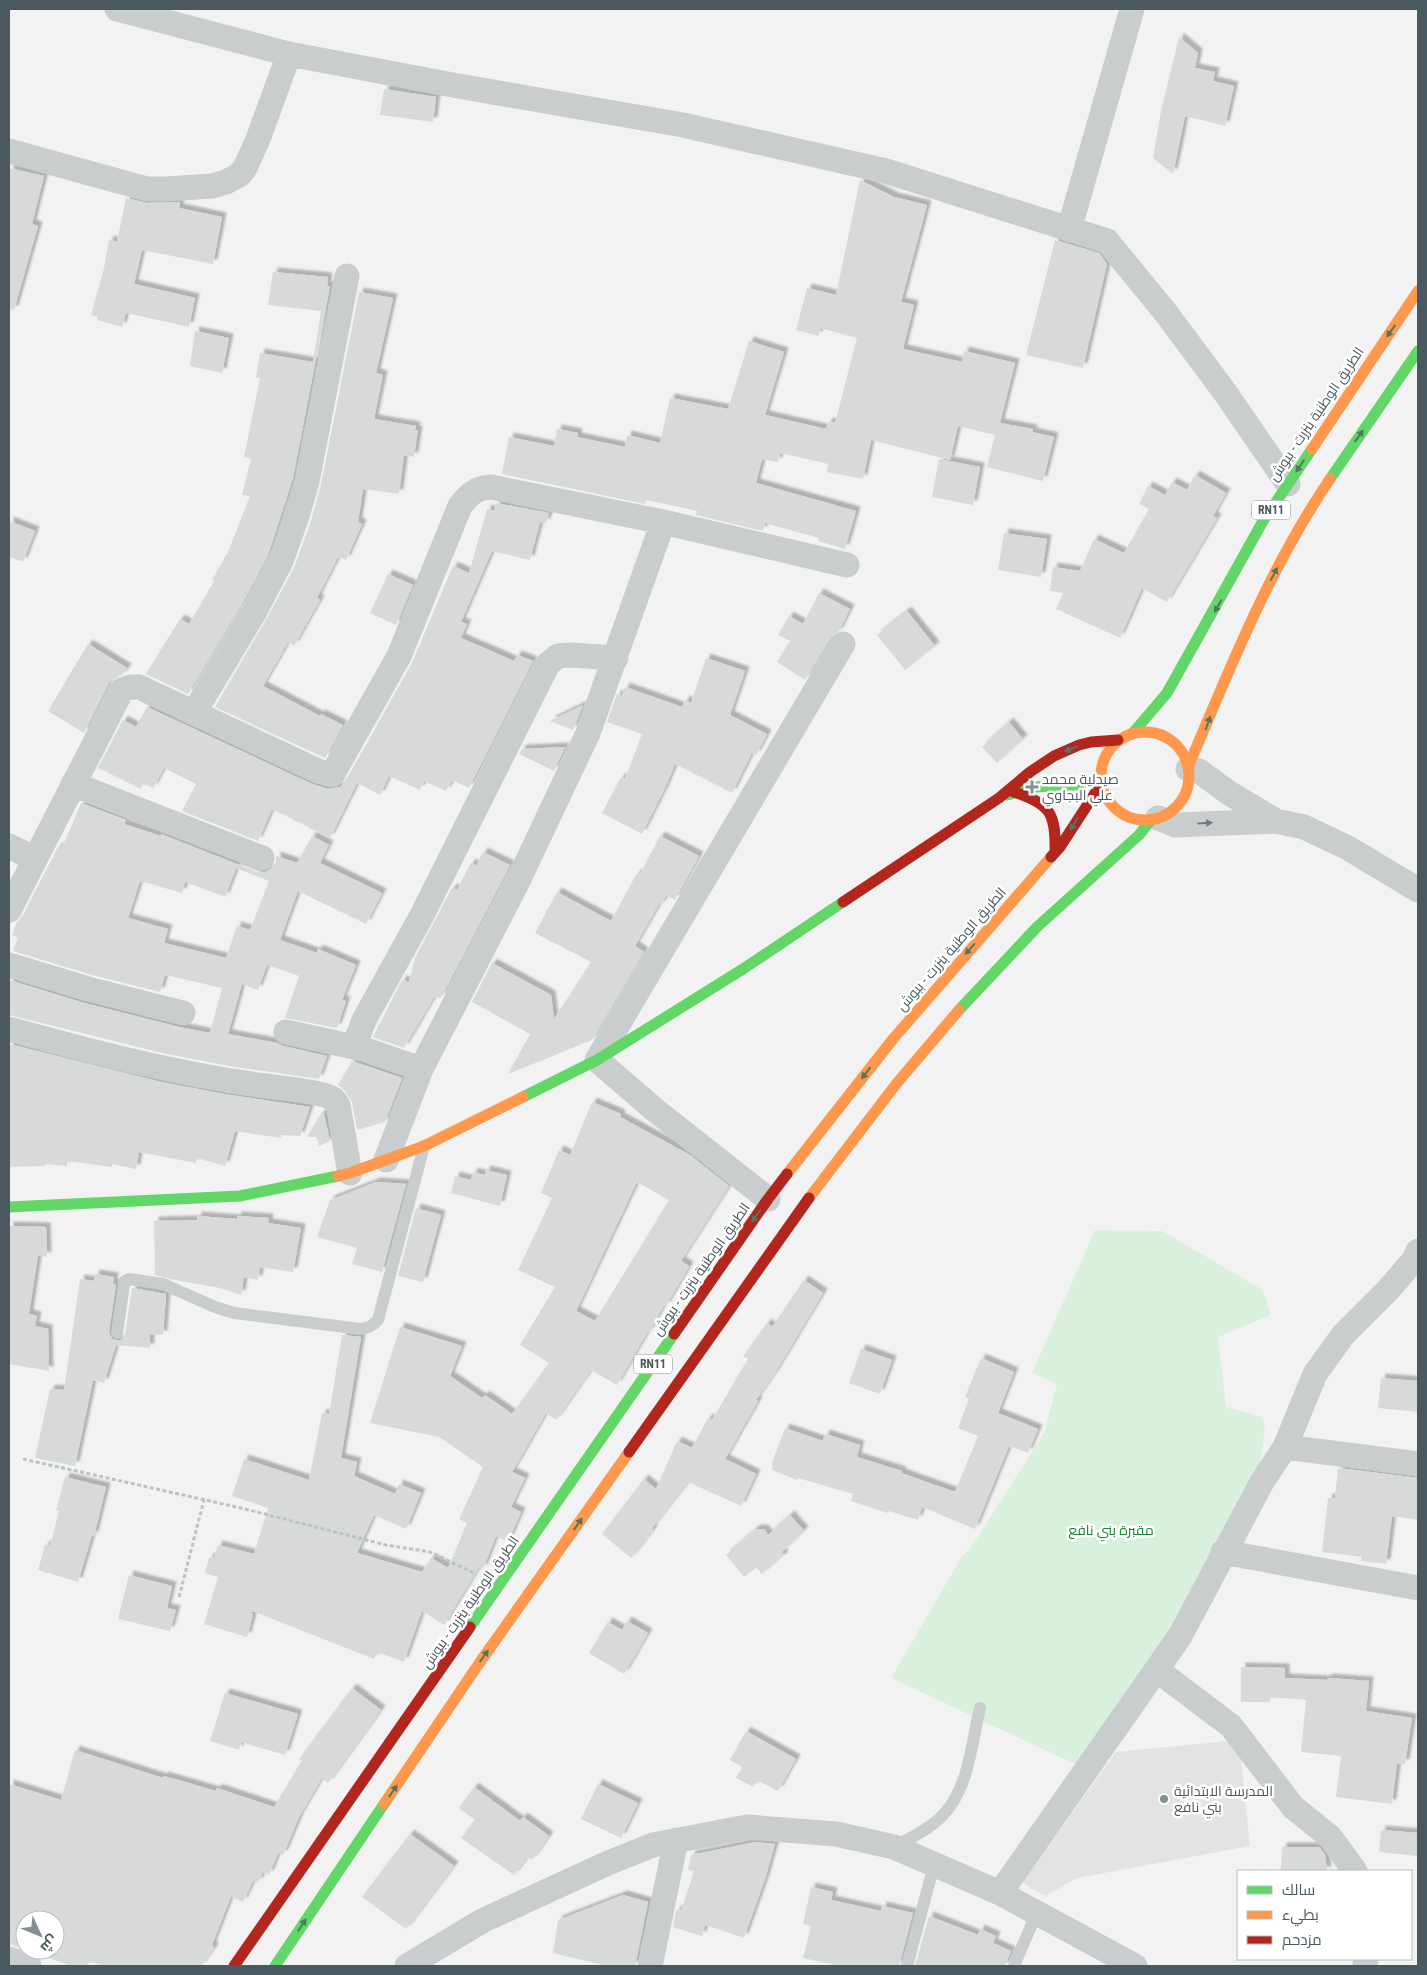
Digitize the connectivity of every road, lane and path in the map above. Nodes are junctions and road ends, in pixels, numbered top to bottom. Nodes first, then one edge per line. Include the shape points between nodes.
1 (117, 9) edge
2 (1132, 9) edge
3 (290, 54) junction
4 (9, 151) edge
5 (1069, 230) junction
6 (347, 276) dead end
7 (1418, 291) edge
8 (1418, 351) edge
9 (1288, 484) junction
10 (663, 522) junction
11 (847, 566) dead end
12 (843, 644) dead end
13 (616, 658) junction
14 (194, 712) junction
15 (1132, 734) junction
16 (1118, 740) junction
17 (1188, 768) junction
18 (1101, 782) junction
19 (73, 784) junction
20 (1014, 792) junction
21 (998, 798) junction
22 (1155, 819) junction
23 (1276, 821) junction
24 (9, 846) edge
25 (1055, 852) junction
26 (262, 858) dead end
27 (35, 859) junction
28 (1418, 890) edge
29 (9, 910) edge
30 (9, 965) edge
31 (182, 1013) dead end
32 (9, 1029) edge
33 (286, 1032) dead end
34 (354, 1046) junction
35 (597, 1060) junction
36 (421, 1069) junction
37 (424, 1146) junction
38 (386, 1160) junction
39 (350, 1173) junction
40 (768, 1199) junction
41 (9, 1207) edge
42 (1418, 1251) edge
43 (117, 1333) dead end
44 (1285, 1447) junction
45 (23, 1459) dead end
46 (1418, 1464) edge
47 (204, 1500) junction
48 (1223, 1552) junction
49 (500, 1586) junction
50 (1418, 1588) edge
51 (179, 1597) dead end
52 (1157, 1670) junction
53 (980, 1708) dead end
54 (676, 1840) junction
55 (894, 1847) junction
56 (934, 1865) junction
57 (1354, 1870) edge
58 (1000, 1893) junction
59 (1037, 1912) junction
60 (9, 1959) edge
61 (29, 1966) edge
62 (234, 1966) edge
63 (275, 1966) edge
64 (406, 1966) edge
65 (650, 1966) edge
66 (908, 1966) edge
67 (1014, 1966) edge
68 (1135, 1966) edge

1 - 3 street
2 - 5 street
3 - 4 street via 246,168 226,182 212,186 147,189
3 - 5 street via 684,125 886,171
5 - 9 street via 1106,241 1113,247 1224,391
6 - 14 street via 307,481 285,552 255,611
7 -> 9 main road, الطريق الوطنية بنزرت - ببوش / RN11
17 -> 8 main road, RN11 via 1247,626 1295,533
9 -> 15 main road, الطريق الوطنية بنزرت - ببوش / RN11 via 1263,521 1184,667 1167,693
10 - 11 street
10 - 13 street
10 - 14 street via 491,487 469,494 460,506 399,656 332,775
12 - 35 street
13 - 34 street via 558,656 548,664 422,917 364,1020
13 - 36 street via 564,787
14 - 19 street via 139,687 122,690
15 - 16 main road, RN11
15 - 17 main road, RN11 via 1161,734 1174,742
16 - 18 main road, RN11 via 1104,758
16 -> 21 main road via 1090,742 1064,752 1038,765
17 - 22 main road, RN11 via 1189,782 1179,804
17 - 23 street via 1199,771
18 - 20 main road via 1034,787
18 - 22 main road via 1106,798 1116,809 1128,817
18 -> 25 main road, الطريق الوطنية بنزرت - ببوش / RN11
19 - 26 street
19 - 27 street
20 - 21 main road
20 - 25 main road via 1037,800 1054,816
21 - 35 main road via 743,969
22 -> 23 street via 1176,825
63 -> 22 main road, RN11 via 480,1662 828,1171 965,1003 1037,927
23 - 28 street via 1320,834
24 - 27 street
25 -> 40 main road, الطريق الوطنية بنزرت - ببوش / RN11 via 893,1039
27 - 29 street
30 - 31 street
32 - 39 street via 197,1076 330,1098 338,1105
33 - 34 street
34 - 36 street
35 - 37 main road
35 - 40 street
36 - 38 street
37 - 38 main road
37 - 43 lane via 380,1313 373,1325 360,1329 234,1313 163,1284 130,1279 124,1282
38 - 39 main road
39 - 41 main road via 240,1196
40 -> 49 main road, الطريق الوطنية بنزرت - ببوش / RN11
42 - 44 street via 1389,1289 1328,1354 1315,1374
44 - 46 street
44 - 48 street
45 - 47 path
47 - 49 path via 386,1545 430,1552
47 - 51 path
48 - 50 street
48 - 52 street via 1180,1636
49 - 62 main road, الطريق الوطنية بنزرت - ببوش / RN11
52 - 57 street via 1231,1726 1292,1807 1330,1838
52 - 58 street
53 - 55 lane via 962,1784 953,1802 940,1818
54 - 55 street via 747,1827 836,1834
54 - 64 street via 652,1845 608,1863 482,1920
54 - 65 street
55 - 56 street
56 - 58 street
56 - 66 lane
58 - 59 street
59 - 67 lane
59 - 68 street
60 - 61 street

